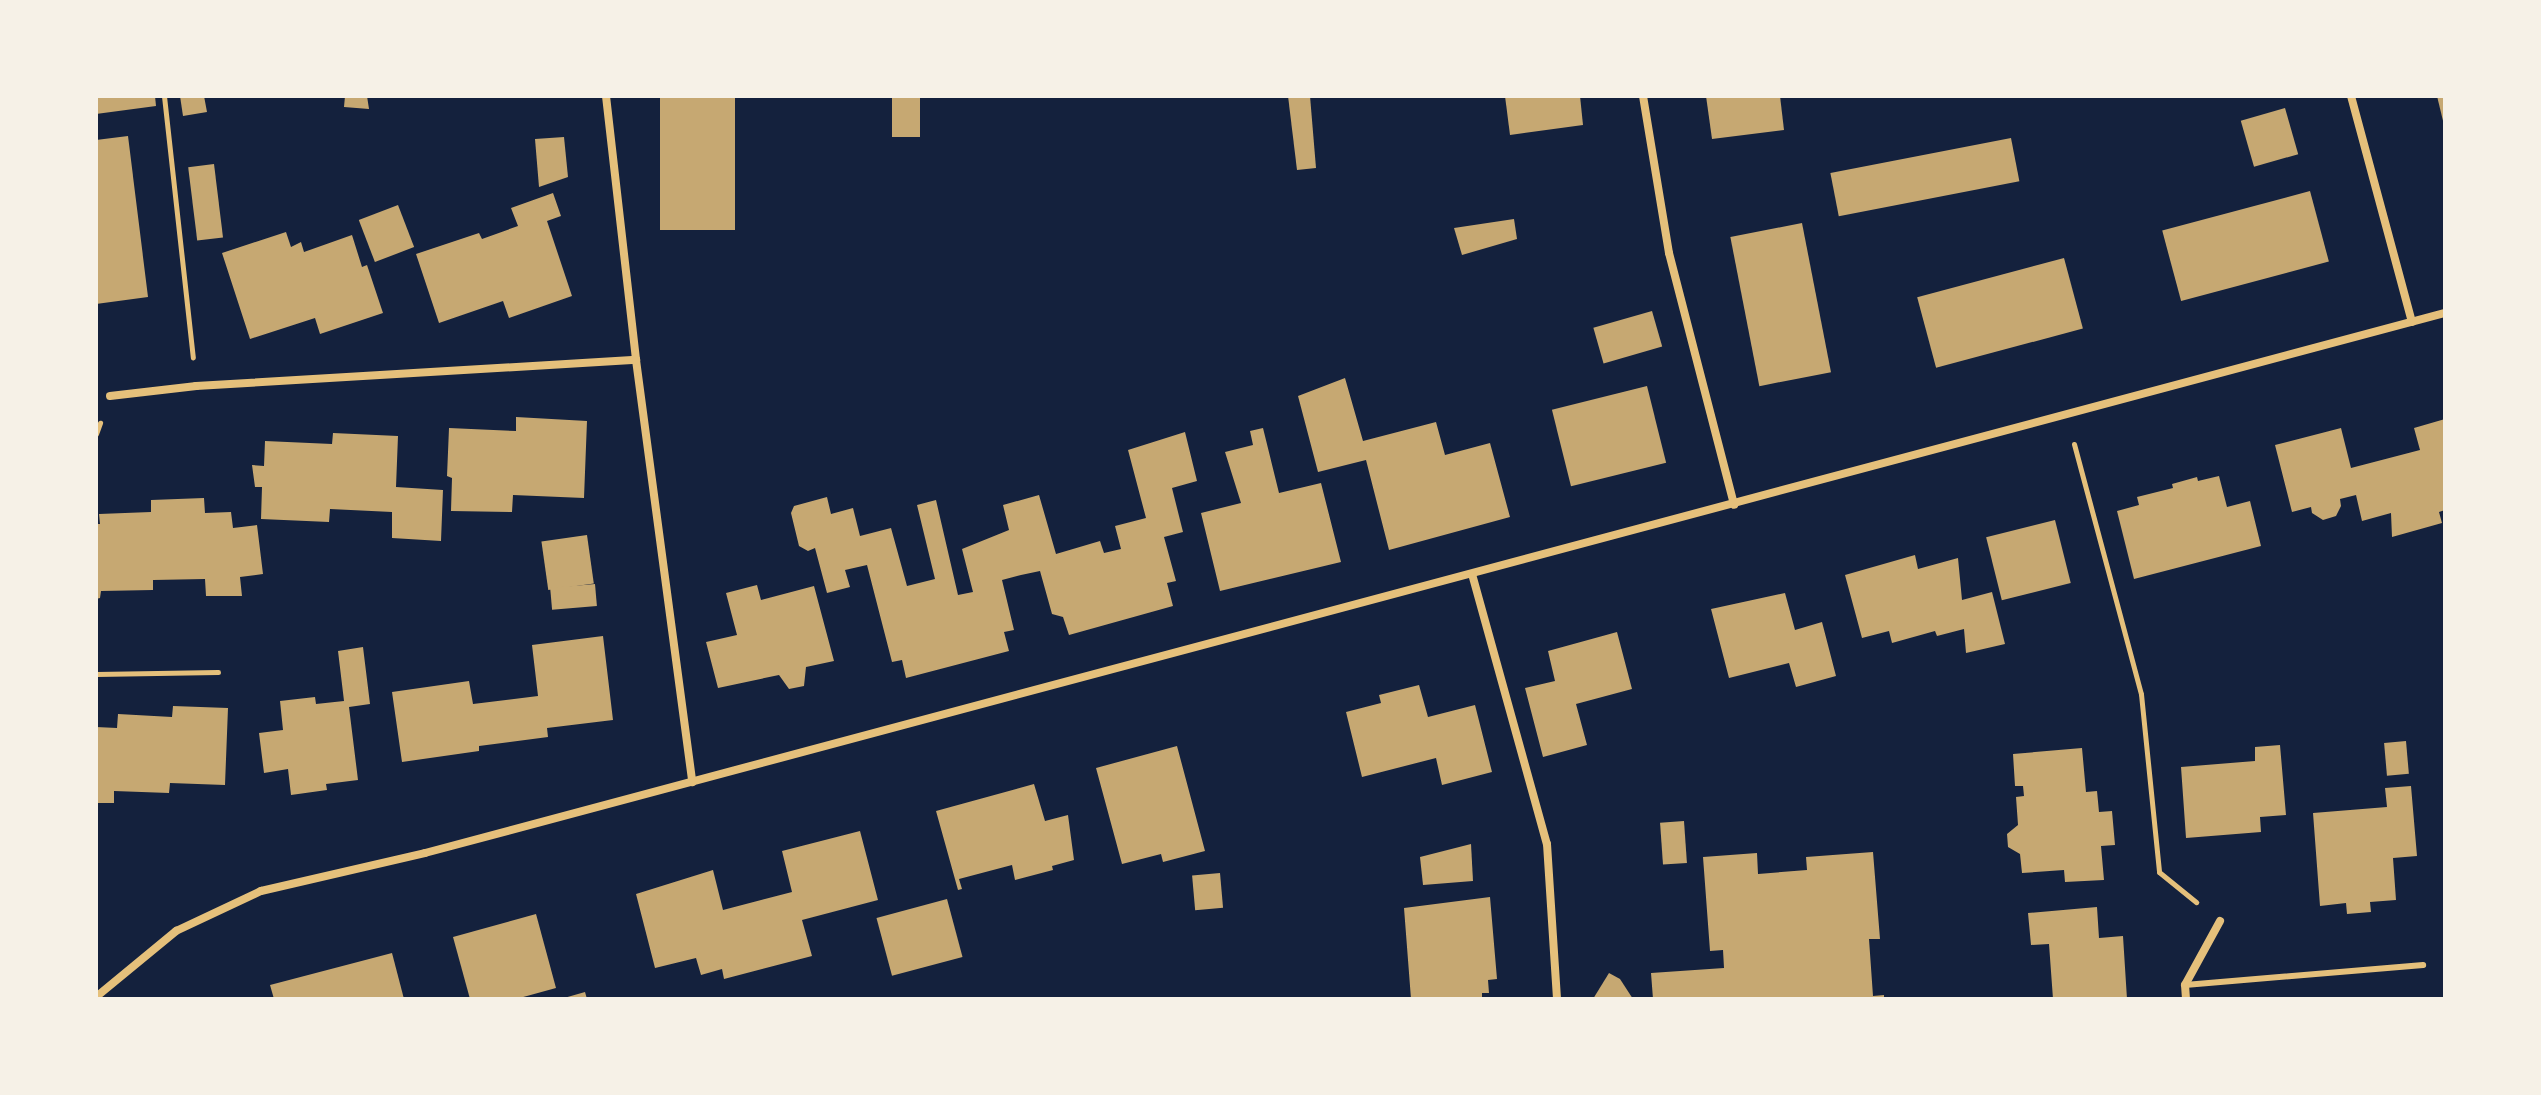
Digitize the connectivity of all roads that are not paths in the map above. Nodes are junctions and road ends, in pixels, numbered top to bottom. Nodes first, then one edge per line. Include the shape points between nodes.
1 (606, 96) edge
2 (1643, 96) edge
3 (2351, 96) edge
4 (2445, 313) edge
5 (2412, 322) junction
6 (636, 360) junction
7 (110, 396) dead end
8 (1734, 505) junction
9 (1472, 574) junction
10 (692, 782) junction
11 (2220, 921) road end
12 (2423, 965) dead end
13 (2185, 985) junction
14 (96, 997) edge
15 (1557, 999) edge
16 (2186, 999) edge

1 - 6 street
2 - 8 street via 1669,253
3 - 5 street
4 - 5 street
5 - 8 street
6 - 7 street via 196,386
6 - 10 street
8 - 9 street
9 - 10 street
9 - 15 street via 1547,844
10 - 14 street via 261,891 176,931
11 - 13 street
12 - 13 lane
13 - 16 street

